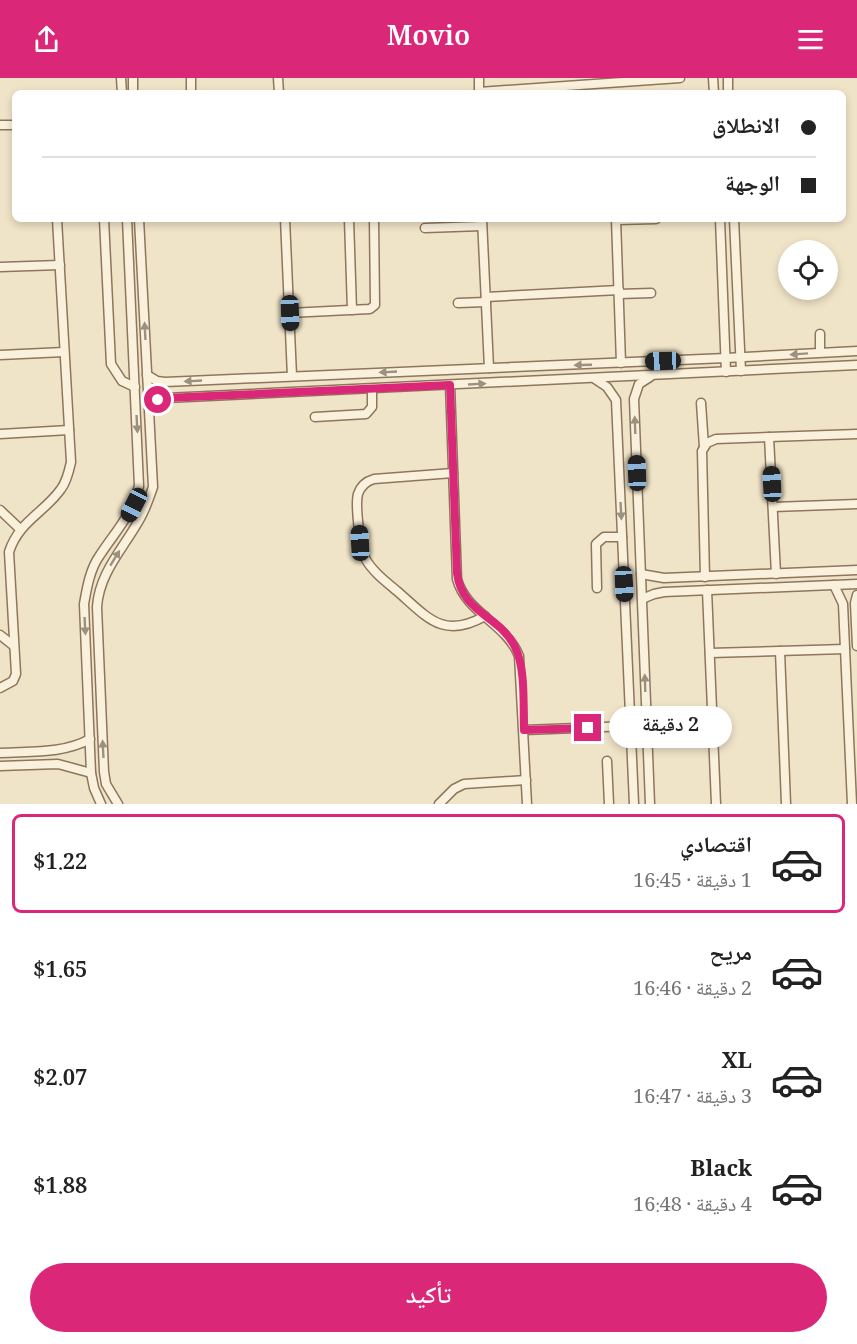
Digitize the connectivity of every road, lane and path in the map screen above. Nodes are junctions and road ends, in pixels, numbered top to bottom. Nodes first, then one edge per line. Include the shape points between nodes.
1 (680, 78) edge
2 (519, 90) edge
3 (57, 222) edge
4 (104, 222) edge
5 (128, 222) edge
6 (139, 222) edge
7 (285, 222) edge
8 (349, 222) edge
9 (374, 222) edge
10 (616, 222) edge
11 (720, 222) edge
12 (734, 222) edge
13 (482, 223) edge
14 (425, 228) dead end
15 (60, 265) junction
16 (0, 267) edge
17 (619, 292) junction
18 (651, 293) dead end
19 (486, 300) junction
20 (458, 303) dead end
21 (352, 310) junction
22 (290, 313) junction
23 (820, 334) dead end
24 (64, 351) junction
25 (857, 351) edge
26 (820, 352) junction
27 (0, 355) edge
28 (726, 358) junction
29 (740, 358) junction
30 (621, 363) junction
31 (857, 365) edge
32 (489, 368) junction
33 (726, 372) junction
34 (741, 372) junction
35 (147, 375) junction
36 (292, 376) junction
37 (651, 376) junction
38 (594, 378) junction
39 (450, 385) junction
40 (135, 387) junction
41 (372, 389) junction
42 (701, 403) dead end
43 (150, 408) junction
44 (315, 417) dead end
45 (69, 430) junction
46 (0, 434) edge
47 (857, 434) edge
48 (769, 437) junction
49 (704, 447) junction
50 (453, 473) junction
51 (637, 473) junction
52 (619, 474) junction
53 (857, 504) edge
54 (773, 507) junction
55 (0, 510) edge
56 (20, 529) junction
57 (622, 537) junction
58 (9, 568) junction
59 (857, 570) edge
60 (0, 573) edge
61 (641, 574) junction
62 (776, 574) junction
63 (705, 577) junction
64 (664, 578) junction
65 (857, 584) edge
66 (834, 585) junction
67 (597, 588) dead end
68 (707, 590) junction
69 (664, 592) junction
70 (642, 599) junction
71 (856, 599) edge
72 (843, 604) junction
73 (485, 616) junction
74 (0, 635) edge
75 (14, 646) junction
76 (857, 646) edge
77 (845, 649) junction
78 (780, 651) junction
79 (710, 653) junction
80 (98, 667) junction
81 (87, 668) junction
82 (0, 688) edge
83 (630, 726) junction
84 (524, 730) junction
85 (90, 739) junction
86 (0, 753) edge
87 (607, 761) dead end
88 (0, 766) edge
89 (91, 772) junction
90 (633, 777) junction
91 (649, 777) junction
92 (526, 780) junction
93 (101, 804) edge
94 (118, 804) edge
95 (439, 804) edge
96 (527, 804) edge
97 (609, 804) edge
98 (634, 804) edge
99 (650, 804) edge
100 (716, 804) edge
101 (786, 804) edge
102 (852, 804) edge

1 - 2 street
3 - 15 street
4 - 40 street via 111,364 123,381
5 - 40 street
35 -> 6 street
7 - 22 street
8 - 21 street
9 - 21 street via 375,305
10 - 17 street
11 - 28 street
12 - 29 street
13 - 14 street
13 - 19 street
15 - 16 street
15 - 24 street
17 - 18 street
17 - 19 street
17 - 30 street
19 - 20 street
19 - 32 street
21 - 22 street
22 - 36 street
23 - 26 street
24 - 27 street
24 - 45 street
25 - 26 street
26 -> 29 street
28 - 29 street
28 - 30 street
28 - 33 street
29 - 34 street
30 -> 32 street
31 - 34 street
32 -> 36 street
33 - 34 street
33 - 37 street
36 -> 35 street via 165,382
35 - 43 street
37 - 38 street
51 -> 37 street via 634,399 639,384
39 -> 38 street
38 - 52 street via 616,400
39 - 41 street
39 - 50 street
40 -> 81 street via 139,486 134,505 99,556 86,589
41 - 43 street via 166,398
41 - 44 street via 372,408 366,414
42 - 49 street
80 -> 43 street via 98,591 140,519 153,487
45 - 46 street
45 - 56 street via 68,477 61,490
47 - 48 street
48 - 49 street via 716,439
48 - 54 street
49 - 63 street
50 - 73 street via 458,579 465,599
50 - 73 street via 374,478 366,482 357,497 360,543 372,569 431,621 456,625
51 - 52 street
51 - 61 street
52 -> 57 street
53 - 54 street
54 - 62 street
55 - 56 street
56 - 58 street via 9,552
57 - 67 street via 604,537 596,544
57 - 83 street
58 - 60 street
58 - 75 street
59 - 62 street
61 - 64 street
61 - 70 street
62 - 63 street
63 - 64 street
64 - 69 street
65 - 66 street
66 - 68 street
66 - 72 street
68 - 69 street
68 - 79 street
69 - 70 street
91 -> 70 street
71 - 72 street
71 - 76 street
72 - 77 street
73 - 84 street via 508,636 519,656
74 - 75 street
75 - 82 street via 16,674 7,686
77 - 78 street
77 - 102 street
78 - 79 street
78 - 101 street
79 - 100 street
80 - 81 street
94 -> 80 street via 104,772
81 - 85 street
83 - 84 street
83 - 90 street
84 - 92 street
85 - 86 street via 56,750
85 - 89 street
87 - 97 street
88 - 89 street via 58,764
89 - 93 street
90 - 91 street
90 - 98 street
91 - 99 street
92 - 95 street via 464,784
92 - 96 street

